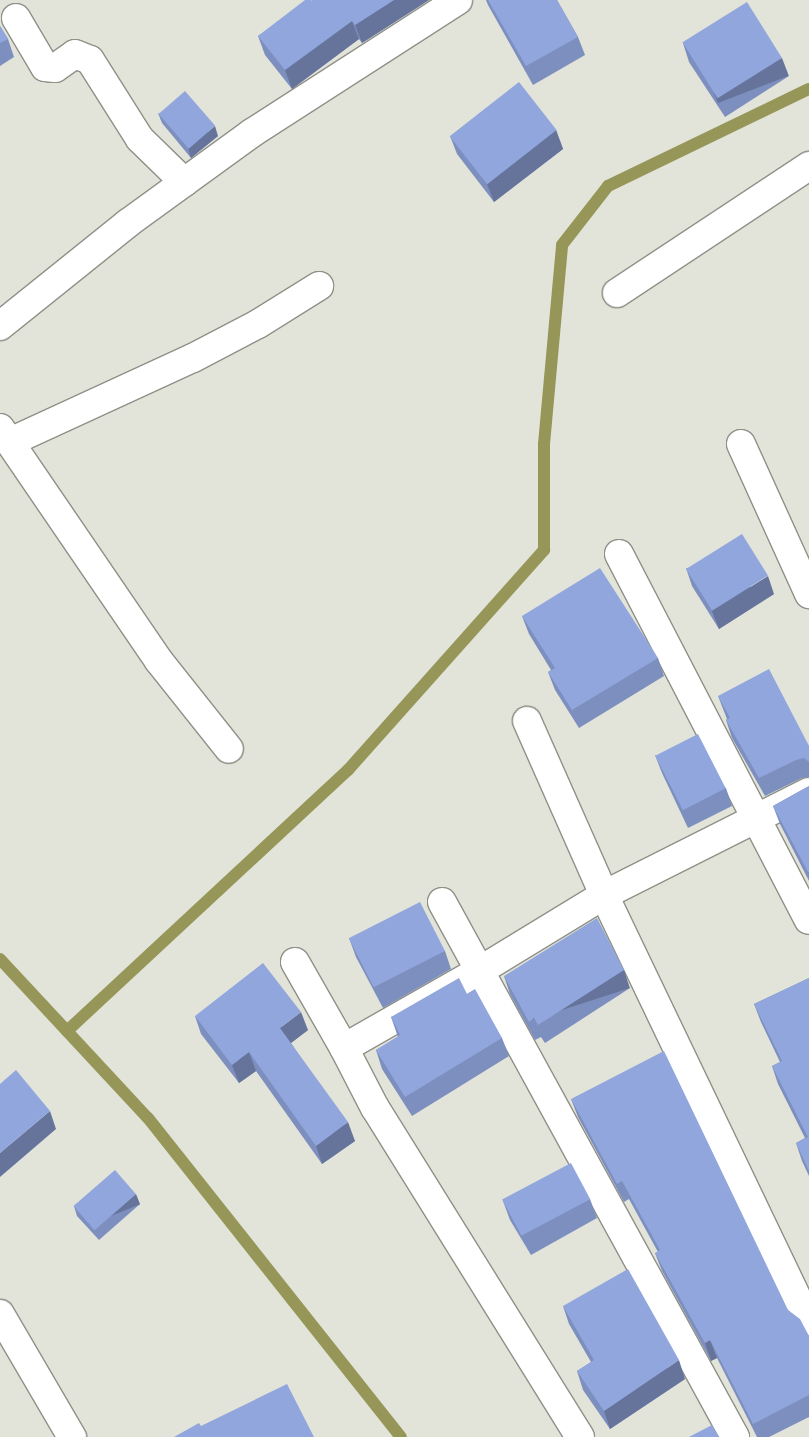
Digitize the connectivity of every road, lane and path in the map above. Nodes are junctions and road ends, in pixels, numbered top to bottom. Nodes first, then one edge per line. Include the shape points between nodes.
1 (458, 0) edge
2 (16, 18) dead end
3 (809, 166) edge
4 (184, 182) junction
5 (319, 286) dead end
6 (617, 294) dead end
7 (0, 326) edge
8 (5, 435) edge
9 (741, 444) dead end
10 (619, 554) dead end
11 (809, 594) edge
12 (527, 722) dead end
13 (229, 748) dead end
14 (809, 792) edge
15 (758, 820) junction
16 (604, 895) junction
17 (442, 902) dead end
18 (809, 920) edge
19 (295, 962) dead end
20 (481, 970) junction
21 (344, 1048) junction
22 (2, 1320) edge
23 (809, 1322) edge
24 (72, 1437) edge
25 (580, 1437) edge
26 (735, 1437) edge

1 - 4 street via 252,133
2 - 4 street via 45,67 55,68 75,54 90,60 140,139
3 - 6 street
4 - 7 street
5 - 8 street via 258,324 193,358
8 - 13 street via 159,661
9 - 11 street
10 - 15 street
12 - 16 street
14 - 15 street
15 - 16 street
15 - 18 street
16 - 20 street
16 - 23 street
17 - 20 street
19 - 21 street
20 - 21 street
20 - 26 street
21 - 25 street via 375,1108
22 - 24 street

